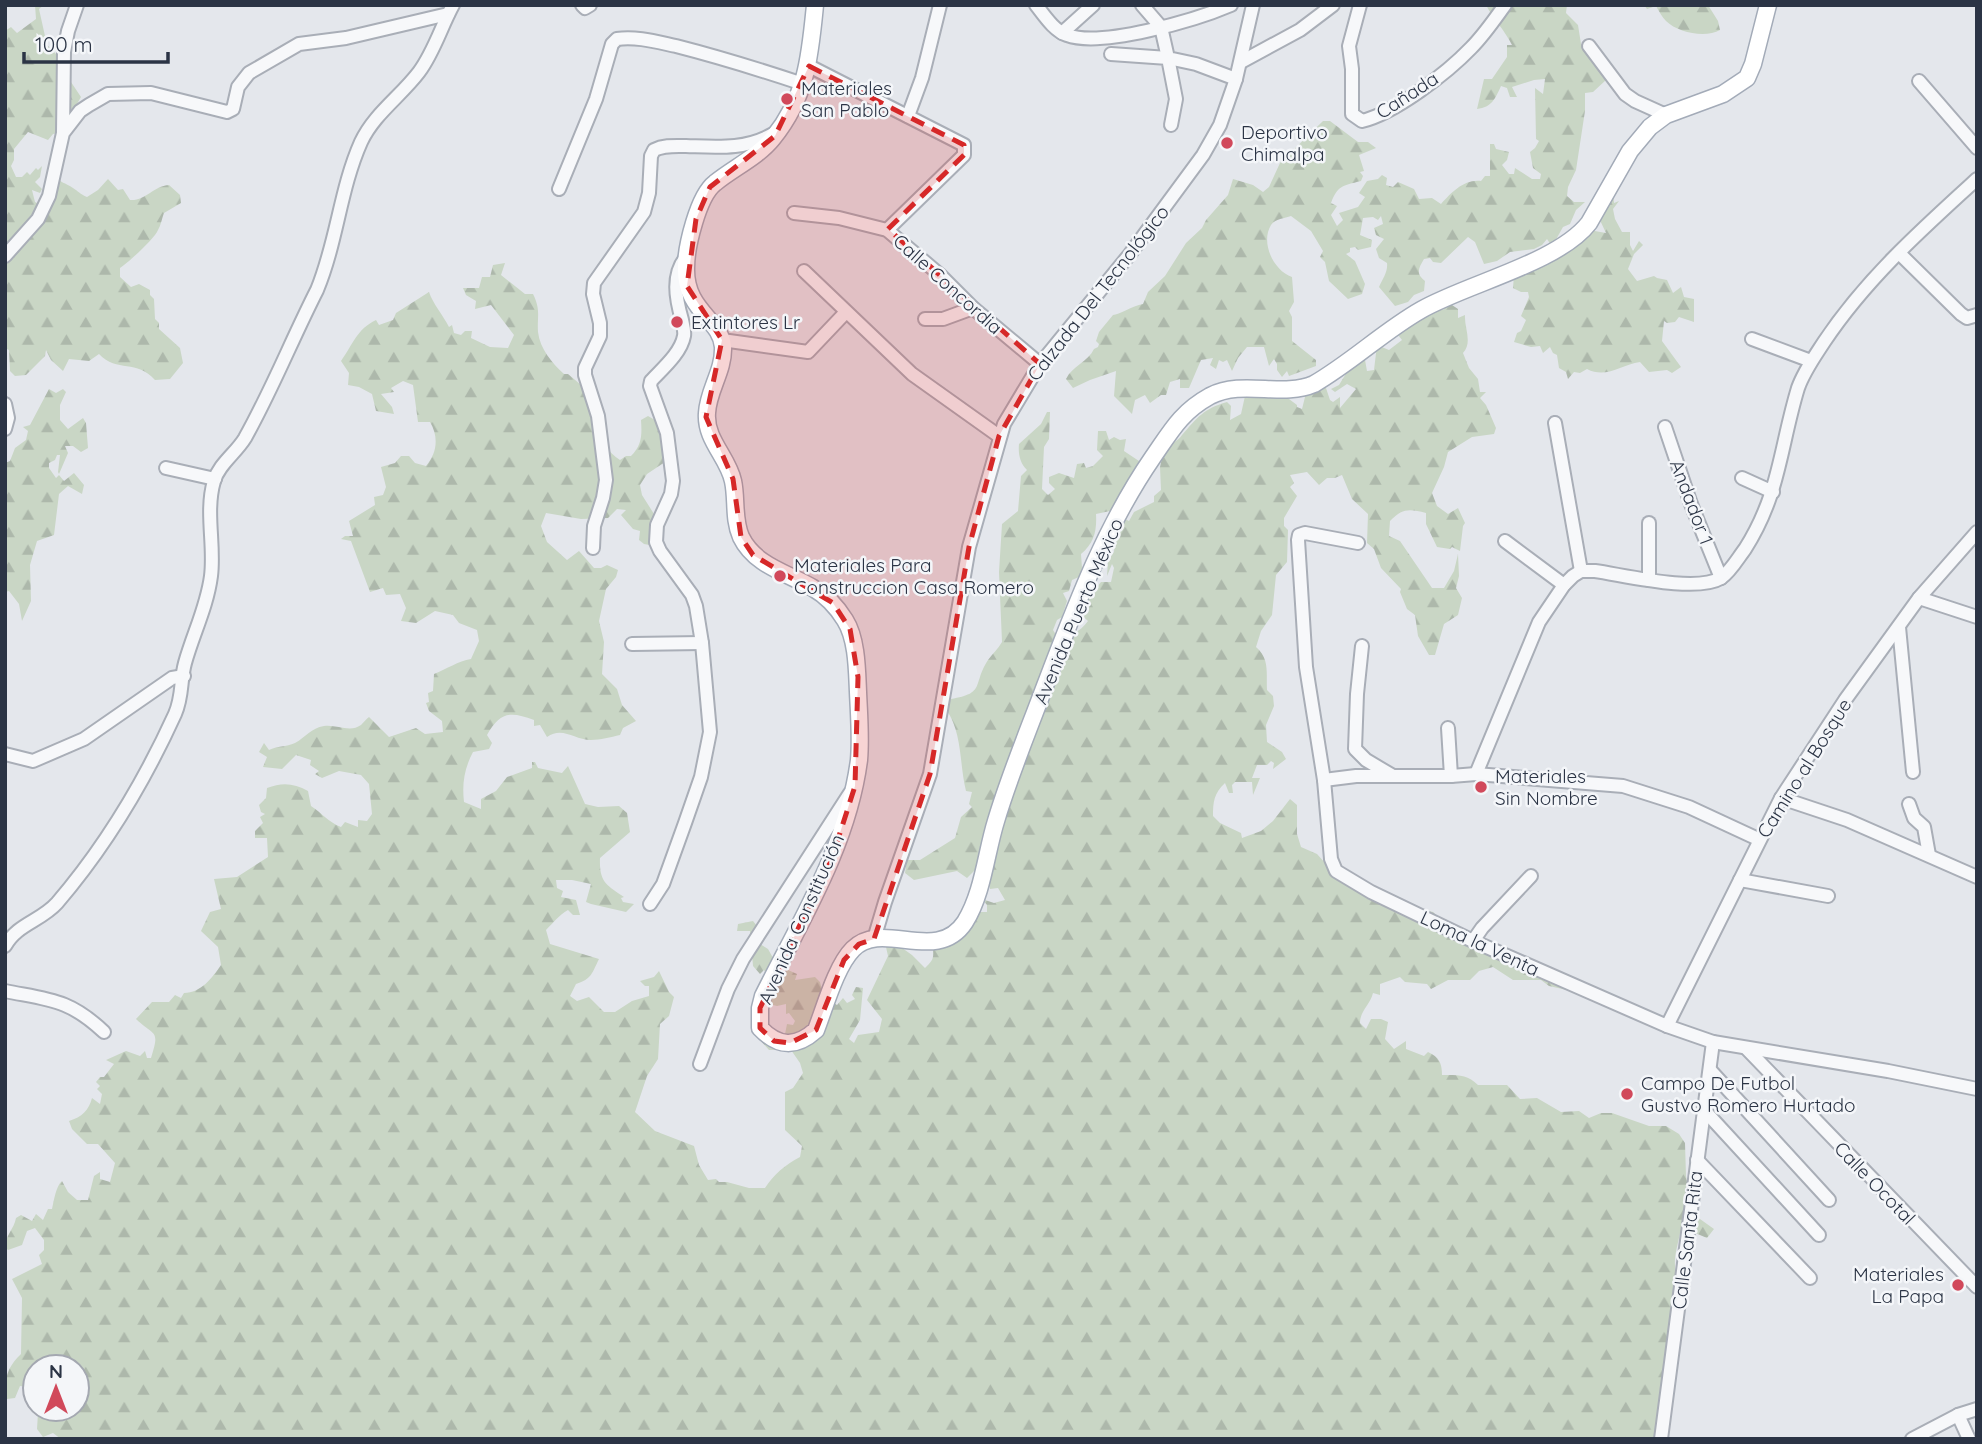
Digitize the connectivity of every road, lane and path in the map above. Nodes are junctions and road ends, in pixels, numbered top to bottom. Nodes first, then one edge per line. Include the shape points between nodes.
1 (77, 5) edge
2 (582, 5) edge
3 (590, 5) edge
4 (815, 5) edge
5 (940, 5) edge
6 (1036, 5) edge
7 (1093, 5) edge
8 (1143, 5) edge
9 (1231, 5) edge
10 (1253, 5) edge
11 (1334, 5) edge
12 (1360, 5) edge
13 (1504, 5) edge
14 (1768, 5) edge
15 (451, 9) edge
16 (1161, 27) junction
17 (1062, 33) junction
18 (1589, 46) dead end
19 (1111, 54) dead end
20 (1168, 58) junction
21 (1241, 62) junction
22 (809, 66) junction
23 (1236, 79) junction
24 (1919, 81) dead end
25 (803, 84) junction
26 (1666, 115) junction
27 (908, 116) junction
28 (1171, 125) dead end
29 (779, 130) junction
30 (63, 133) junction
31 (1977, 148) edge
32 (1977, 178) edge
33 (559, 189) dead end
34 (794, 213) dead end
35 (887, 230) junction
36 (1899, 253) junction
37 (5, 256) edge
38 (687, 256) junction
39 (804, 271) dead end
40 (973, 308) junction
41 (846, 312) junction
42 (1977, 315) edge
43 (925, 319) dead end
44 (1752, 339) dead end
45 (722, 340) junction
46 (1811, 361) junction
47 (1040, 364) junction
48 (5, 404) edge
49 (1555, 423) dead end
50 (1665, 427) dead end
51 (5, 429) edge
52 (999, 436) junction
53 (166, 468) dead end
54 (1742, 478) dead end
55 (215, 479) junction
56 (1773, 492) junction
57 (1650, 523) dead end
58 (1977, 532) edge
59 (1505, 541) dead end
60 (1358, 543) dead end
61 (593, 548) dead end
62 (1581, 571) junction
63 (1721, 578) junction
64 (1649, 580) junction
65 (1564, 585) junction
66 (1919, 598) junction
67 (1977, 617) edge
68 (1899, 626) junction
69 (702, 643) junction
70 (632, 644) dead end
71 (1362, 646) dead end
72 (184, 676) junction
73 (1448, 728) dead end
74 (5, 754) edge
75 (1913, 772) dead end
76 (1476, 774) junction
77 (1393, 776) junction
78 (1451, 776) junction
79 (1324, 780) junction
80 (855, 786) junction
81 (1781, 798) junction
82 (1909, 804) dead end
83 (1758, 839) junction
84 (1929, 855) junction
85 (1531, 876) dead end
86 (1977, 877) edge
87 (1740, 880) junction
88 (1828, 896) dead end
89 (650, 904) dead end
90 (874, 939) junction
91 (1473, 941) junction
92 (5, 946) edge
93 (5, 992) edge
94 (1667, 1026) junction
95 (103, 1032) dead end
96 (1713, 1042) junction
97 (1746, 1048) junction
98 (700, 1064) dead end
99 (1710, 1070) junction
100 (1977, 1090) edge
101 (1704, 1110) junction
102 (1698, 1160) junction
103 (1829, 1200) dead end
104 (1819, 1236) dead end
105 (1810, 1278) dead end
106 (1977, 1287) edge
107 (1977, 1409) edge
108 (1958, 1415) junction
109 (1663, 1438) edge
110 (1912, 1439) edge
111 (1969, 1439) edge

1 - 30 street via 64,52
2 - 3 street
4 - 22 main road
5 - 27 street via 926,67
6 - 17 street
7 - 17 street
8 - 16 street
9 - 16 street
10 - 21 street, Calzada Del Tecnológico
11 - 21 street via 1300,30
12 - 13 street, Cañada via 1349,46 1352,114 1362,121 1389,111 1455,63 1485,33
14 - 26 main road, Avenida Puerto México via 1747,78 1723,94
15 - 30 street via 346,38 299,44 249,72 238,86 231,111 163,94 118,92 80,111
15 - 55 street via 426,60 361,143 346,183 327,267 244,439
16 - 17 street via 1103,37
16 - 20 street
18 - 26 street via 1625,94
19 - 20 street
20 - 23 street
20 - 28 street via 1175,99
21 - 23 street, Calzada Del Tecnológico
22 - 25 main road
22 - 27 street, Calle Concordia
23 - 47 street, Calzada Del Tecnológico via 1220,125 1203,155
24 - 31 street
25 - 29 main road
25 - 33 street via 712,55 620,38 614,41
26 - 90 main road, Avenida Puerto México via 1640,136 1595,214 1569,242 1423,309 1314,384 1214,394 1179,419 1135,482 1102,544 1029,728 965,921 941,940
27 - 35 street, Calle Concordia via 964,145 965,153
29 - 38 main road via 710,187
29 - 61 street via 741,146 654,150 644,212 597,277 593,294 600,336 584,375 597,416 606,480
30 - 37 street via 49,196 38,219
32 - 36 street
34 - 35 street
35 - 40 street, Calle Concordia
36 - 42 street via 1961,314 1967,318
36 - 46 street via 1850,306
38 - 45 main road via 690,297
38 - 69 street via 676,278 685,336 650,386 673,461 671,494 655,535 660,551 692,595
39 - 41 street
40 - 43 street
40 - 47 street, Calle Concordia
41 - 45 street via 808,352
41 - 52 street via 912,374
44 - 46 street
45 - 80 main road, Avenida Constitución via 723,357 706,417 733,479 741,537 761,561 826,597 850,629 858,677 860,743
46 - 56 street via 1797,392
47 - 52 street, Calzada Del Tecnológico
48 - 51 street
49 - 62 street
50 - 63 street, Andador 1
52 - 90 street, Calzada Del Tecnológico via 969,547 930,774
53 - 55 street
54 - 56 street
55 - 72 street via 210,506 211,576
56 - 63 street via 1757,530
57 - 64 street
58 - 66 street, Camino al Bosque
59 - 65 street
60 - 79 street via 1305,533 1298,540 1306,667
62 - 64 street
62 - 65 street
63 - 64 street via 1686,584
65 - 76 street via 1539,622
66 - 67 street
66 - 68 street, Camino al Bosque
68 - 75 street
68 - 81 street, Camino al Bosque
69 - 70 street
69 - 89 street via 709,741 676,849
71 - 77 street via 1355,749
72 - 74 street via 172,678 84,739 30,762
72 - 92 street via 176,712 119,820 55,906 16,931
73 - 78 street
76 - 78 street
76 - 83 street via 1630,787 1689,807
77 - 78 street
77 - 79 street
79 - 91 street, Loma la Venta via 1336,871
80 - 90 main road, Avenida Constitución via 832,858 763,996 760,1028 782,1043 808,1038 816,1030 844,960 859,944
80 - 98 street via 743,959
81 - 83 street, Camino al Bosque
81 - 84 street
82 - 84 street via 1924,827
83 - 87 street, Camino al Bosque
84 - 86 street
85 - 91 street
87 - 88 street
87 - 94 street, Camino al Bosque
91 - 94 street, Loma la Venta
93 - 95 street via 62,1003
94 - 96 street, Loma la Venta
96 - 97 street, Loma la Venta
96 - 99 street, Calle Santa Rita
97 - 100 street, Loma la Venta
97 - 106 street, Calle Ocotal
99 - 101 street, Calle Santa Rita
99 - 103 street
101 - 102 street, Calle Santa Rita
101 - 104 street
102 - 105 street
102 - 109 street, Calle Santa Rita
107 - 108 street
108 - 110 street
108 - 111 street

